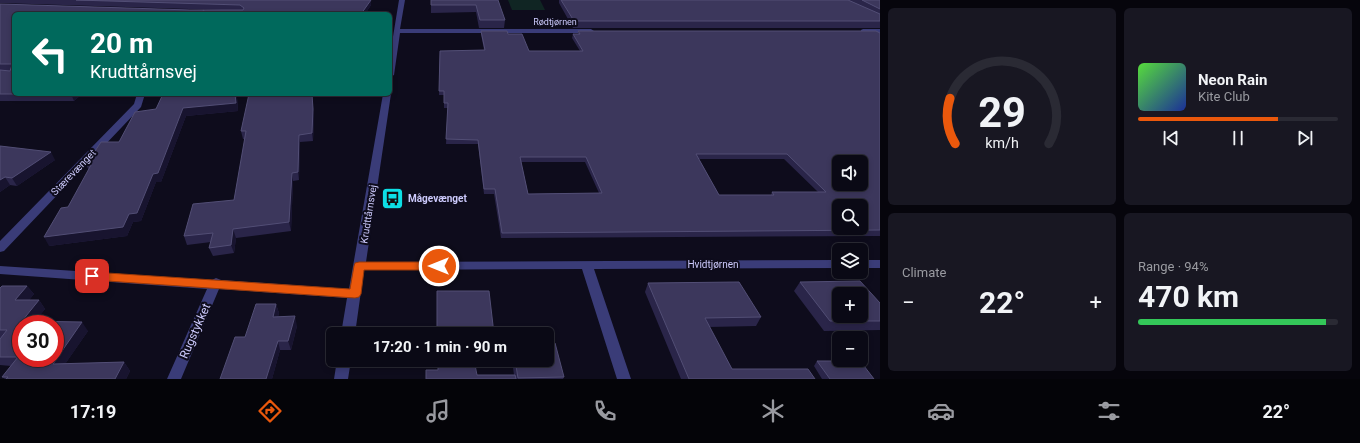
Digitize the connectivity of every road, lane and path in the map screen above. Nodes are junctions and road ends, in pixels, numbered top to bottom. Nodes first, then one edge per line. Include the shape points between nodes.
1 (402, 0) edge
2 (392, 19) edge
3 (399, 20) junction
4 (397, 31) junction
5 (594, 31) edge
6 (856, 31) edge
7 (880, 31) edge
8 (392, 62) edge
9 (140, 96) edge
10 (387, 96) edge
11 (0, 248) edge
12 (832, 264) edge
13 (868, 264) edge
14 (880, 264) edge
15 (587, 265) junction
16 (359, 266) junction
17 (0, 270) edge
18 (216, 284) junction
19 (355, 294) junction
20 (349, 327) edge
21 (343, 367) edge
22 (174, 379) edge
23 (341, 379) edge
24 (624, 379) edge

1 - 3 street
2 - 3 street
3 - 4 street
4 - 5 street, Rødtjørnen
4 - 8 street
6 - 7 street
9 - 11 street, Stærevænget via 138,105
10 - 16 street, Krudttårnsvej
12 - 15 street, Hvidtjørnen
13 - 14 street
15 - 16 street, Hvidtjørnen
15 - 24 street
16 - 19 street, Krudttårnsvej
17 - 18 street
18 - 19 street
18 - 22 street, Rugstykket
19 - 20 street, Krudttårnsvej
21 - 23 street

